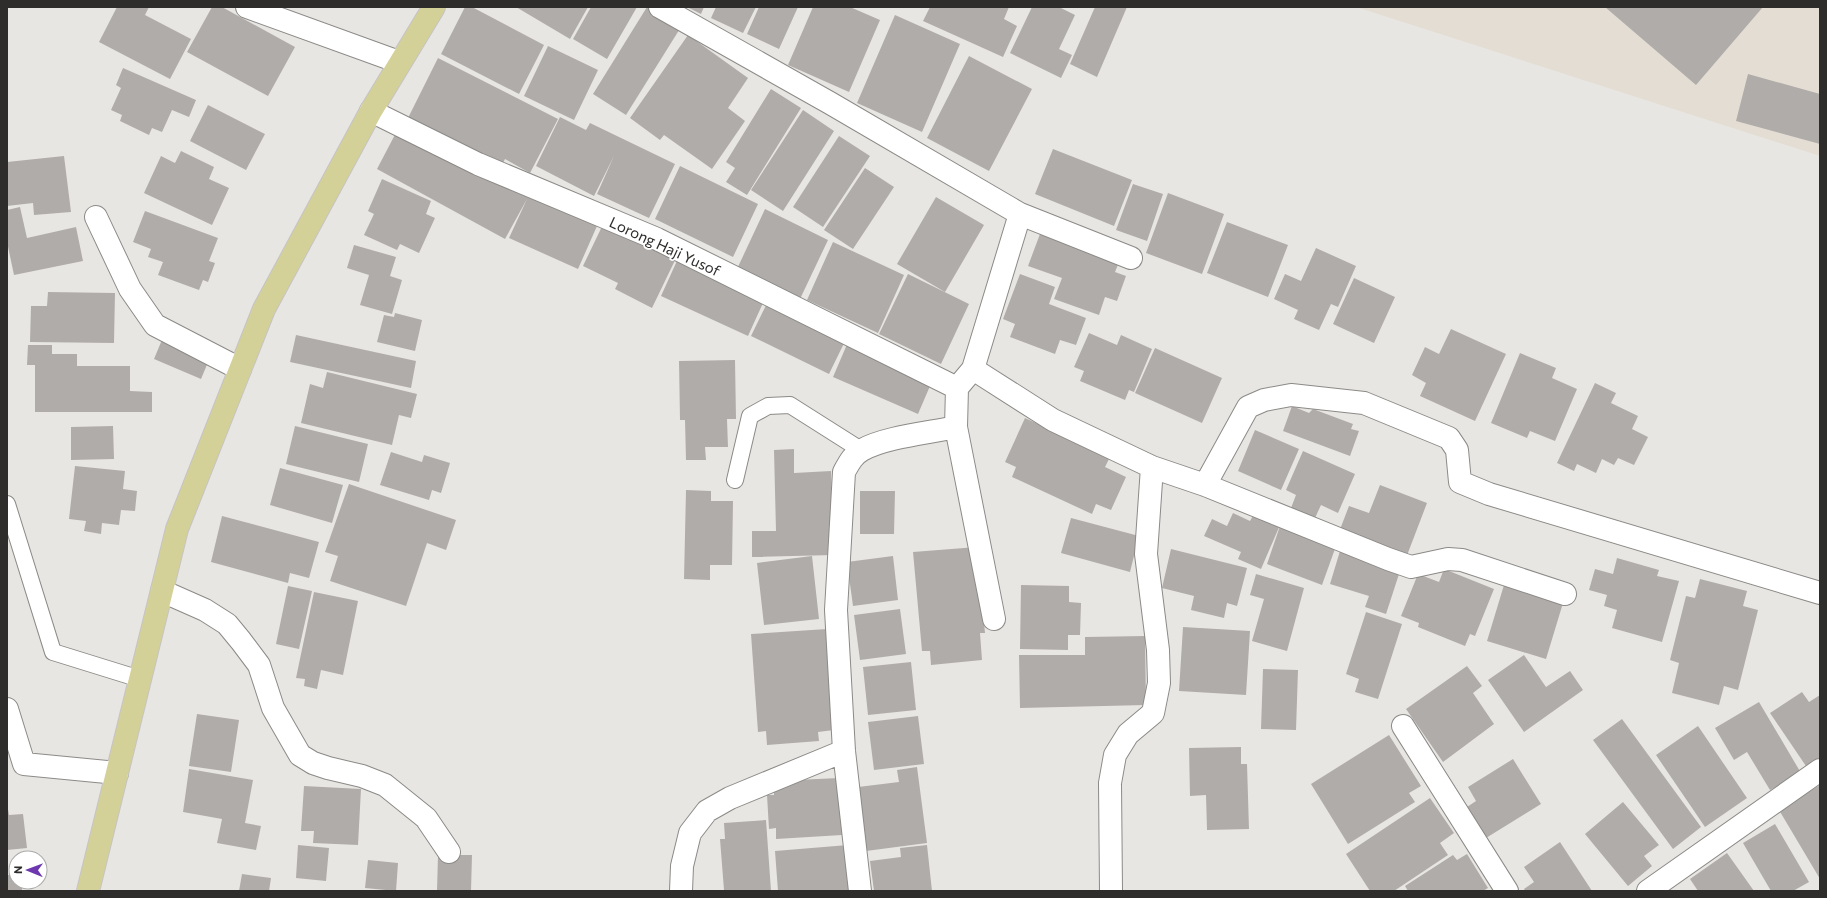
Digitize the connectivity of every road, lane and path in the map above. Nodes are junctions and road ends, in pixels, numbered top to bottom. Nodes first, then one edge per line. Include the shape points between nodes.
1 (247, 7) edge
2 (434, 7) edge
3 (660, 7) edge
4 (399, 62) junction
5 (371, 111) junction
6 (1020, 214) junction
7 (96, 217) dead end
8 (1131, 258) dead end
9 (240, 369) junction
10 (973, 370) junction
11 (957, 388) junction
12 (956, 427) junction
13 (862, 450) junction
14 (1152, 467) junction
15 (735, 480) dead end
16 (1205, 485) junction
17 (7, 504) edge
18 (162, 591) junction
19 (1820, 593) edge
20 (1565, 594) dead end
21 (994, 619) dead end
22 (140, 679) junction
23 (7, 709) edge
24 (1403, 726) dead end
25 (844, 751) junction
26 (1820, 770) edge
27 (117, 773) junction
28 (449, 852) dead end
29 (88, 891) edge
30 (681, 891) edge
31 (860, 891) edge
32 (1111, 891) edge
33 (1507, 891) edge
34 (1648, 891) edge

1 - 4 street
2 - 4 main road
3 - 6 street
4 - 5 main road
5 - 9 main road via 264,309
5 - 11 street, Lorong Haji Yusof via 478,164 657,239
6 - 8 street
6 - 10 street
7 - 9 street via 130,289 155,325
9 - 18 main road via 177,529
10 - 11 street
10 - 14 street via 1052,420
11 - 12 street
12 - 13 street via 889,440
12 - 21 street
13 - 15 lane via 790,405 768,406 750,416
13 - 25 street via 851,459 844,472 840,519 836,610
14 - 16 street
14 - 32 street via 1146,554 1158,650 1159,683 1153,714 1128,734 1115,755 1110,784
16 - 19 street via 1248,407 1264,400 1291,395 1364,403 1449,438 1457,450 1460,482 1489,494
16 - 20 street via 1410,567 1448,559 1462,560
17 - 22 lane via 53,652
18 - 22 main road
18 - 28 street via 205,610 227,624 259,665 273,708 300,755 328,768 362,776 385,785 426,818
22 - 27 main road
23 - 27 street via 24,764
24 - 33 street
25 - 30 street via 730,798 707,811 690,833 682,866
25 - 31 street
26 - 34 street
27 - 29 main road

